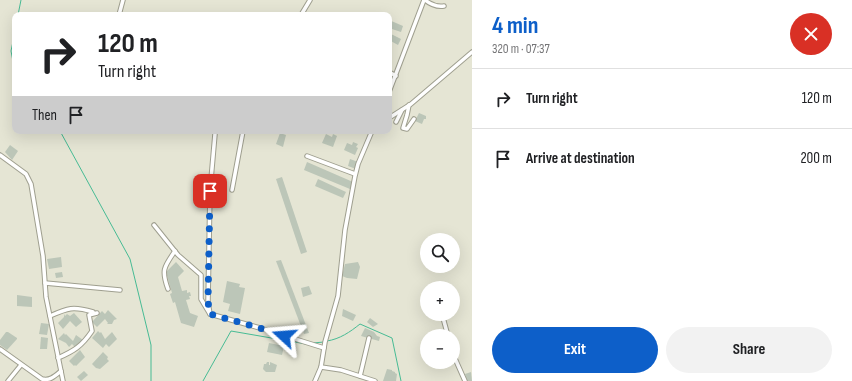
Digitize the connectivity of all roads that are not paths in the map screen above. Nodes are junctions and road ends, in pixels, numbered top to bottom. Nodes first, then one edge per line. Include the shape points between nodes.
1 (124, 0) edge
2 (310, 0) edge
3 (425, 0) edge
4 (444, 6) dead end
5 (120, 12) edge
6 (303, 12) edge
7 (472, 52) edge
8 (392, 74) edge
9 (396, 76) junction
10 (392, 85) edge
11 (409, 106) junction
12 (402, 109) junction
13 (392, 116) edge
14 (414, 119) dead end
15 (396, 122) dead end
16 (216, 134) dead end
17 (242, 134) edge
18 (371, 134) edge
19 (0, 156) edge
20 (307, 156) dead end
21 (355, 174) junction
22 (232, 190) dead end
23 (154, 226) dead end
24 (175, 251) junction
25 (44, 283) junction
26 (168, 289) dead end
27 (120, 290) dead end
28 (93, 312) dead end
29 (97, 313) dead end
30 (210, 314) junction
31 (50, 316) junction
32 (369, 338) dead end
33 (324, 347) junction
34 (0, 349) edge
35 (58, 358) junction
36 (21, 365) junction
37 (321, 367) junction
38 (460, 369) edge
39 (61, 371) junction
40 (360, 376) junction
41 (8, 381) edge
42 (63, 381) edge
43 (315, 381) edge
44 (375, 381) edge
45 (465, 381) edge

1 - 5 street
2 - 6 street
3 - 4 street via 439,7
3 - 9 street
7 - 11 street
8 - 9 street
9 - 10 street
11 - 12 street
11 - 14 street via 403,128 407,129
12 - 13 street
12 - 15 street
16 - 30 street via 210,191
17 - 22 street
18 - 21 street
19 - 25 street via 26,174 31,184
20 - 21 street
21 - 33 street via 345,230 338,296
23 - 24 street
24 - 26 street via 165,266
24 - 30 street via 201,275 200,296
25 - 27 street
25 - 31 street
28 - 31 street via 78,308
29 - 35 street via 89,315 92,331 79,347
30 - 33 street
31 - 35 street
32 - 40 street
33 - 37 street
34 - 36 street
35 - 39 street
36 - 39 street via 46,380
36 - 41 street
37 - 40 street
37 - 43 street
38 - 45 street
39 - 42 street
40 - 44 street

